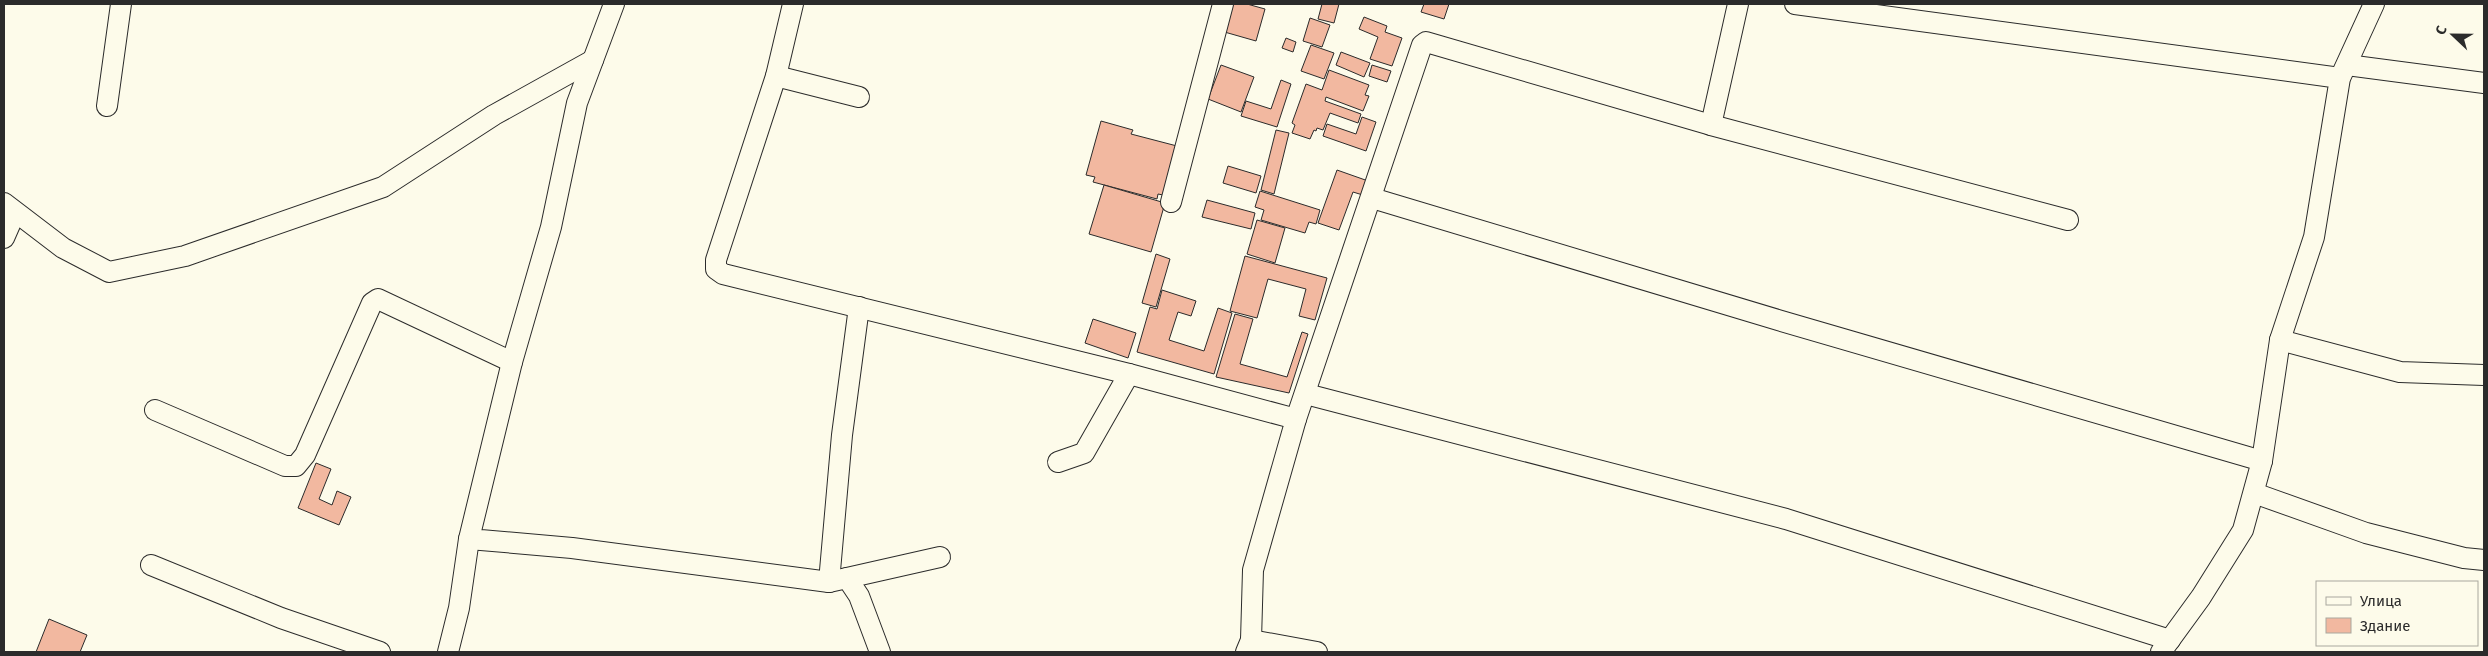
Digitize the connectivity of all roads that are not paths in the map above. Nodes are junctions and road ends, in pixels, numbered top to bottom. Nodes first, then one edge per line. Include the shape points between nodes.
1 (121, 4) edge
2 (614, 4) edge
3 (793, 4) edge
4 (1223, 4) edge
5 (1738, 4) edge
6 (1795, 4) edge
7 (2374, 4) edge
8 (593, 60) junction
9 (2344, 72) junction
10 (776, 76) junction
11 (2484, 83) edge
12 (859, 97) dead end
13 (107, 106) dead end
14 (1710, 125) junction
15 (1372, 198) junction
16 (1171, 202) dead end
17 (10, 208) edge
18 (2068, 220) dead end
19 (4, 238) edge
20 (859, 307) junction
21 (2280, 340) junction
22 (512, 362) junction
23 (1128, 374) junction
24 (2484, 375) edge
25 (1306, 394) junction
26 (155, 410) dead end
27 (1296, 419) junction
28 (2262, 461) junction
29 (1058, 462) dead end
30 (2254, 492) junction
31 (470, 539) junction
32 (940, 558) dead end
33 (2484, 560) edge
34 (151, 565) dead end
35 (838, 580) junction
36 (1249, 646) edge
37 (2165, 646) edge
38 (380, 652) edge
39 (448, 652) edge
40 (880, 652) edge
41 (1317, 652) edge

1 - 13 street
2 - 8 street
3 - 10 street
4 - 16 street
5 - 14 street
6 - 9 street
7 - 9 street
8 - 17 street via 494,114 383,187 185,256 109,272 63,248
8 - 22 street via 577,103 552,227
9 - 11 street
9 - 21 street via 2314,237
10 - 12 street
10 - 20 street via 716,260 716,269 723,274
14 - 15 street via 1426,42 1422,45
14 - 18 street
15 - 25 street
15 - 28 street
17 - 19 street
20 - 23 street
20 - 35 street via 842,436
21 - 24 street via 2400,372
21 - 28 street
22 - 26 street via 378,299 372,303 305,455 296,466 285,466
22 - 31 street
23 - 27 street
23 - 29 street via 1084,454
25 - 27 street
25 - 37 street via 1786,519
27 - 36 street via 1253,570
28 - 30 street
30 - 33 street via 2366,533 2464,558
30 - 37 street via 2243,530 2228,557
31 - 35 street
31 - 39 street
32 - 35 street
34 - 38 street via 281,618
35 - 40 street via 859,596
36 - 41 street

